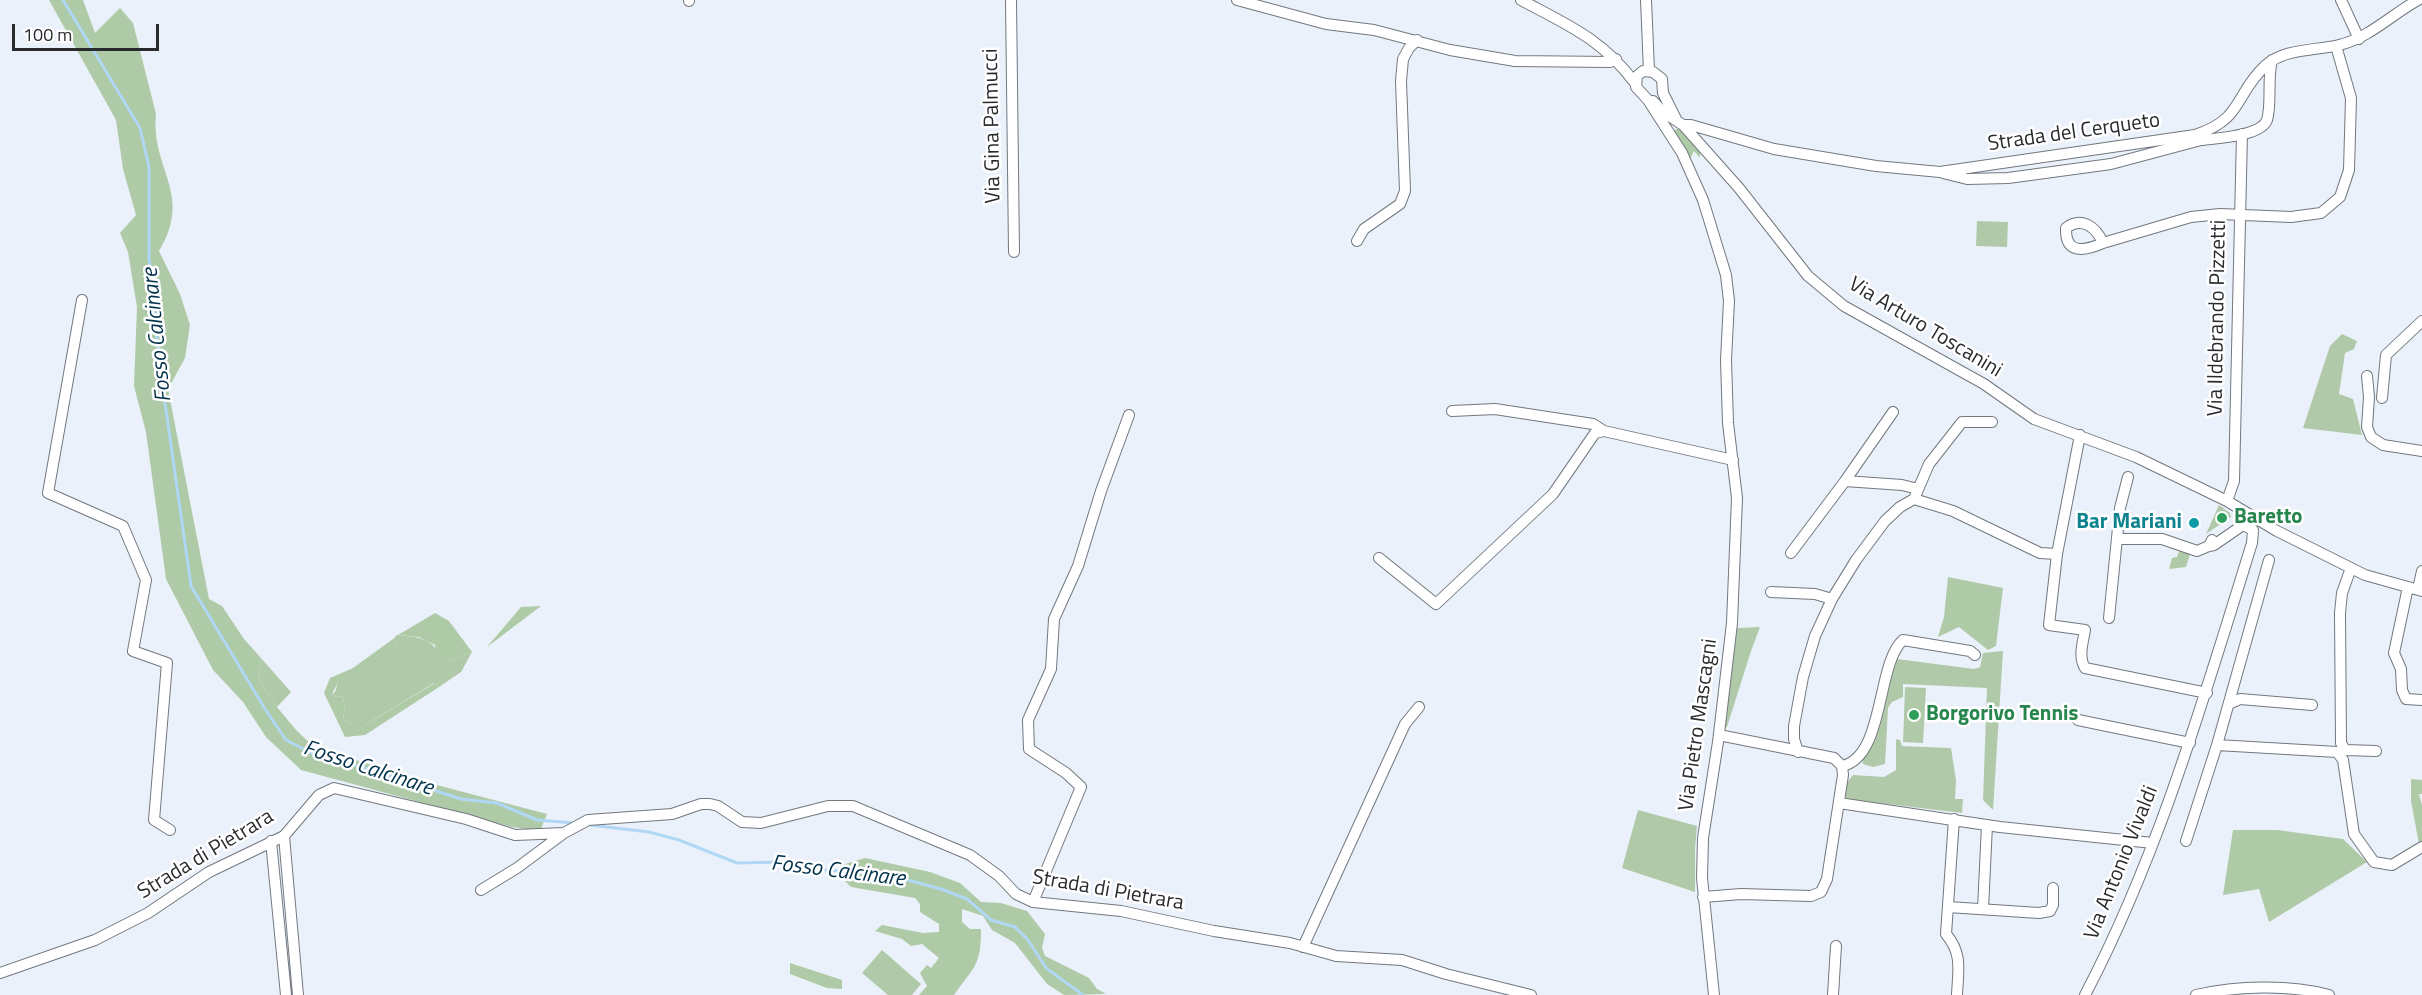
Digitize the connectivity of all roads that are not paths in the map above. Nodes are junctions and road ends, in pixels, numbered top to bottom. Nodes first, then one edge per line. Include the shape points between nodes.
1 (1011, 0) edge
2 (1238, 0) edge
3 (1521, 0) edge
4 (1646, 0) edge
5 (2341, 0) edge
6 (2418, 0) edge
7 (2359, 39) junction
8 (1417, 40) junction
9 (2336, 46) junction
10 (2272, 60) junction
11 (1618, 61) junction
12 (1646, 71) junction
13 (1635, 83) junction
14 (1664, 96) junction
15 (1651, 101) junction
16 (1663, 112) junction
17 (1679, 122) junction
18 (1664, 126) junction
19 (2213, 128) junction
20 (2242, 134) junction
21 (2203, 140) junction
22 (1940, 172) junction
23 (2240, 215) junction
24 (1358, 241) dead end
25 (2103, 243) dead end
26 (1014, 252) dead end
27 (82, 300) dead end
28 (2422, 321) edge
29 (2367, 376) dead end
30 (2382, 398) dead end
31 (1452, 411) dead end
32 (1893, 412) dead end
33 (1130, 415) dead end
34 (1992, 422) dead end
35 (1604, 431) junction
36 (2080, 435) junction
37 (2422, 451) edge
38 (1732, 460) junction
39 (2128, 477) dead end
40 (1845, 481) junction
41 (1916, 494) junction
42 (2227, 501) junction
43 (2242, 512) junction
44 (2117, 539) junction
45 (2209, 546) junction
46 (1791, 553) dead end
47 (2057, 554) junction
48 (1379, 558) dead end
49 (2269, 560) dead end
50 (2351, 568) junction
51 (2422, 571) edge
52 (2416, 589) edge
53 (1771, 592) dead end
54 (1832, 599) junction
55 (2109, 618) dead end
56 (1976, 656) dead end
57 (2207, 693) junction
58 (2422, 700) edge
59 (2229, 704) junction
60 (2312, 705) dead end
61 (1419, 707) dead end
62 (2078, 720) dead end
63 (1719, 735) junction
64 (2190, 743) junction
65 (2217, 745) junction
66 (2376, 751) dead end
67 (1798, 752) junction
68 (1842, 766) junction
69 (1839, 802) junction
70 (1954, 819) junction
71 (1987, 825) junction
72 (170, 830) dead end
73 (564, 833) junction
74 (284, 836) junction
75 (271, 841) junction
76 (2186, 841) dead end
77 (2153, 843) junction
78 (2422, 847) edge
79 (2054, 888) dead end
80 (480, 890) dead end
81 (1703, 897) junction
82 (1033, 902) junction
83 (1948, 907) junction
84 (1983, 909) junction
85 (1836, 946) dead end
86 (1303, 947) junction
87 (0, 974) edge
88 (2221, 993) edge
89 (286, 995) edge
90 (298, 995) edge
91 (1531, 995) edge
92 (1714, 995) edge
93 (1833, 995) edge
94 (1956, 995) edge
95 (2085, 995) edge
96 (2196, 995) edge
97 (2329, 995) edge

1 - 26 street, Via Gina Palmucci
2 - 8 street via 1326,24
3 - 11 street via 1596,42
4 - 12 street
5 - 7 street
6 - 7 street
7 - 9 street
8 - 11 street via 1515,61
8 - 24 street via 1403,59 1401,81 1405,191 1400,204 1364,229
9 - 10 street
9 - 23 street via 2351,98 2349,170 2340,197 2321,213 2291,217
10 - 19 street, Strada del Cerqueto via 2257,74 2225,121
10 - 20 street, Strada del Cerqueto via 2268,119 2259,130
11 - 12 street
11 - 13 street
12 - 13 street via 1637,76
12 - 14 street via 1662,79
13 - 15 street
14 - 15 street
14 - 16 street, Via Pietro Mascagni
14 - 17 street, Via Arturo Toscanini
15 - 16 street, Via Arturo Toscanini
15 - 18 street, Via Pietro Mascagni
16 - 17 street, Via Arturo Toscanini
16 - 18 street, Via Pietro Mascagni
17 - 22 street, Strada del Cerqueto via 1774,149
17 - 36 street, Via Arturo Toscanini via 1739,188 1808,276 1844,306 1984,384 2034,419
18 - 38 street, Via Pietro Mascagni via 1682,153 1703,200 1726,275
19 - 21 street, Strada del Cerqueto
19 - 22 street, Strada del Cerqueto via 2195,135
20 - 21 street, Strada del Cerqueto
20 - 23 street, Via Ildebrando Pizzetti
21 - 22 street, Strada del Cerqueto via 2111,164 2008,178 1967,179
23 - 25 street via 2190,217
23 - 42 street, Via Ildebrando Pizzetti via 2234,481
27 - 72 street via 48,493 123,526 146,580 133,651 167,663 154,820
28 - 30 street via 2386,355
29 - 37 street via 2367,427 2371,437 2383,445
31 - 35 street via 1495,409 1593,424
32 - 40 street
33 - 82 street via 1078,566 1054,619 1051,669 1028,720 1029,749 1081,787
34 - 41 street via 1962,422 1929,464
35 - 38 street
35 - 48 street via 1595,434 1552,494 1436,604
36 - 42 street, Via Arturo Toscanini
36 - 47 street
38 - 63 street, Via Pietro Mascagni via 1737,498 1732,623
39 - 44 street
40 - 41 street via 1902,485
40 - 46 street
41 - 47 street via 2040,553
41 - 54 street via 1885,521
42 - 43 street, Via Arturo Toscanini
43 - 45 street
43 - 50 street, Via Arturo Toscanini
44 - 45 street via 2162,539 2197,551
44 - 55 street
45 - 57 street, Via Antonio Vivaldi via 2239,527 2249,526 2253,530
47 - 57 street via 2049,625 2085,630 2081,653 2085,668
49 - 59 street
50 - 52 street, Via Arturo Toscanini
50 - 66 street via 2340,613 2341,743 2350,752
51 - 52 street
52 - 58 street via 2394,653 2402,669 2406,699
53 - 54 street via 1815,594
54 - 67 street via 1815,636 1803,677 1794,726
56 - 68 street via 1970,651 1903,640 1895,647 1864,750 1851,764
57 - 64 street, Via Antonio Vivaldi
59 - 60 street via 2240,699
59 - 65 street
61 - 86 street via 1405,724
62 - 64 street
63 - 67 street
63 - 81 street, Via Pietro Mascagni via 1703,838
64 - 77 street, Via Antonio Vivaldi
65 - 76 street
65 - 78 street via 2337,752 2343,760 2354,834 2374,862 2392,865
67 - 68 street via 1834,758
68 - 69 street
69 - 70 street
69 - 81 street via 1827,879 1821,892 1811,896
70 - 71 street
70 - 83 street
71 - 77 street
71 - 84 street
73 - 74 street, Strada di Pietrara via 515,835 466,819 334,788 319,795
73 - 80 street, Strada di Pietrara
73 - 82 street, Strada di Pietrara via 588,820 672,814 700,804 718,806 742,822 761,823 828,806 853,806 970,855 1016,894
74 - 75 street, Strada di Pietrara
74 - 90 street
75 - 87 street, Strada di Pietrara via 209,872 148,913 95,940
75 - 89 street
77 - 95 street, Via Antonio Vivaldi via 2113,942
79 - 84 street via 2050,911
81 - 92 street, Via Pietro Mascagni
82 - 86 street, Strada di Pietrara via 1121,911
83 - 84 street
83 - 94 street via 1946,934 1958,957
85 - 93 street
86 - 91 street, Strada di Pietrara via 1336,956 1402,960
88 - 96 street
88 - 97 street via 2306,989

